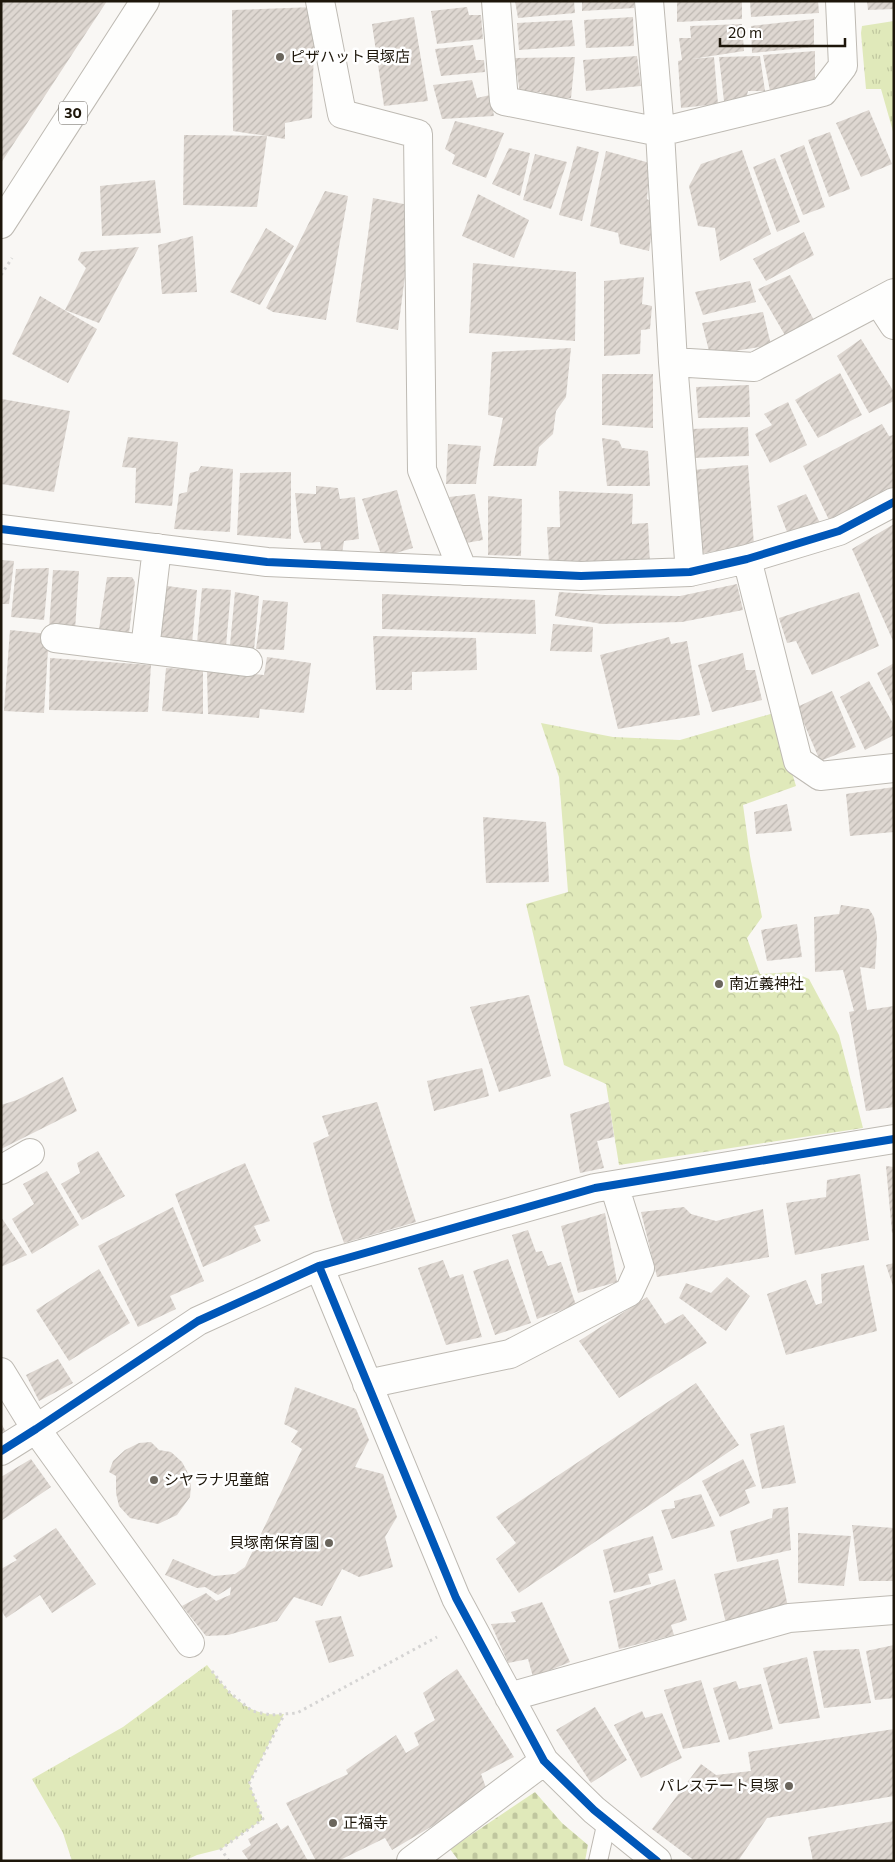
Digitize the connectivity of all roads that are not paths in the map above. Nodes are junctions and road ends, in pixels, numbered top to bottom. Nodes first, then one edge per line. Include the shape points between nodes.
1 (145, 1) edge
2 (320, 1) edge
3 (496, 1) edge
4 (650, 1) edge
5 (840, 1) edge
6 (660, 132) junction
7 (1, 224) edge
8 (886, 297) edge
9 (894, 325) edge
10 (673, 362) junction
11 (894, 502) edge
12 (1, 529) edge
13 (157, 548) junction
14 (747, 559) junction
15 (463, 571) junction
16 (690, 572) junction
17 (55, 638) dead end
18 (145, 649) junction
19 (248, 662) dead end
20 (894, 768) edge
21 (894, 1139) edge
22 (30, 1153) dead end
23 (1, 1170) edge
24 (614, 1184) junction
25 (319, 1266) junction
26 (1, 1372) edge
27 (367, 1384) junction
28 (36, 1429) junction
29 (1, 1451) edge
30 (894, 1610) edge
31 (190, 1643) road end
32 (509, 1697) junction
33 (544, 1761) junction
34 (607, 1820) junction
35 (411, 1861) edge
36 (598, 1861) edge
37 (657, 1861) edge

1 - 7 street, 30
2 - 15 street via 342,114 418,134 422,470
3 - 6 street via 504,101
4 - 6 street
5 - 6 street via 843,66 823,92
6 - 10 street
8 - 9 street
8 - 10 street via 754,367
10 - 16 street
11 - 14 street via 839,531
12 - 13 street
13 - 15 street via 267,562
13 - 18 street
14 - 16 street
14 - 20 street via 798,761 820,776
15 - 16 street via 581,576
17 - 18 street
18 - 19 street
21 - 24 street
22 - 23 street
24 - 25 street
24 - 27 street via 640,1268 629,1292 510,1354
25 - 27 street
25 - 28 street via 198,1321
26 - 28 street
27 - 32 street via 456,1598
28 - 29 street
28 - 31 street
30 - 32 street via 790,1618
32 - 33 street
33 - 34 street
33 - 35 street
34 - 36 lane
34 - 37 street

